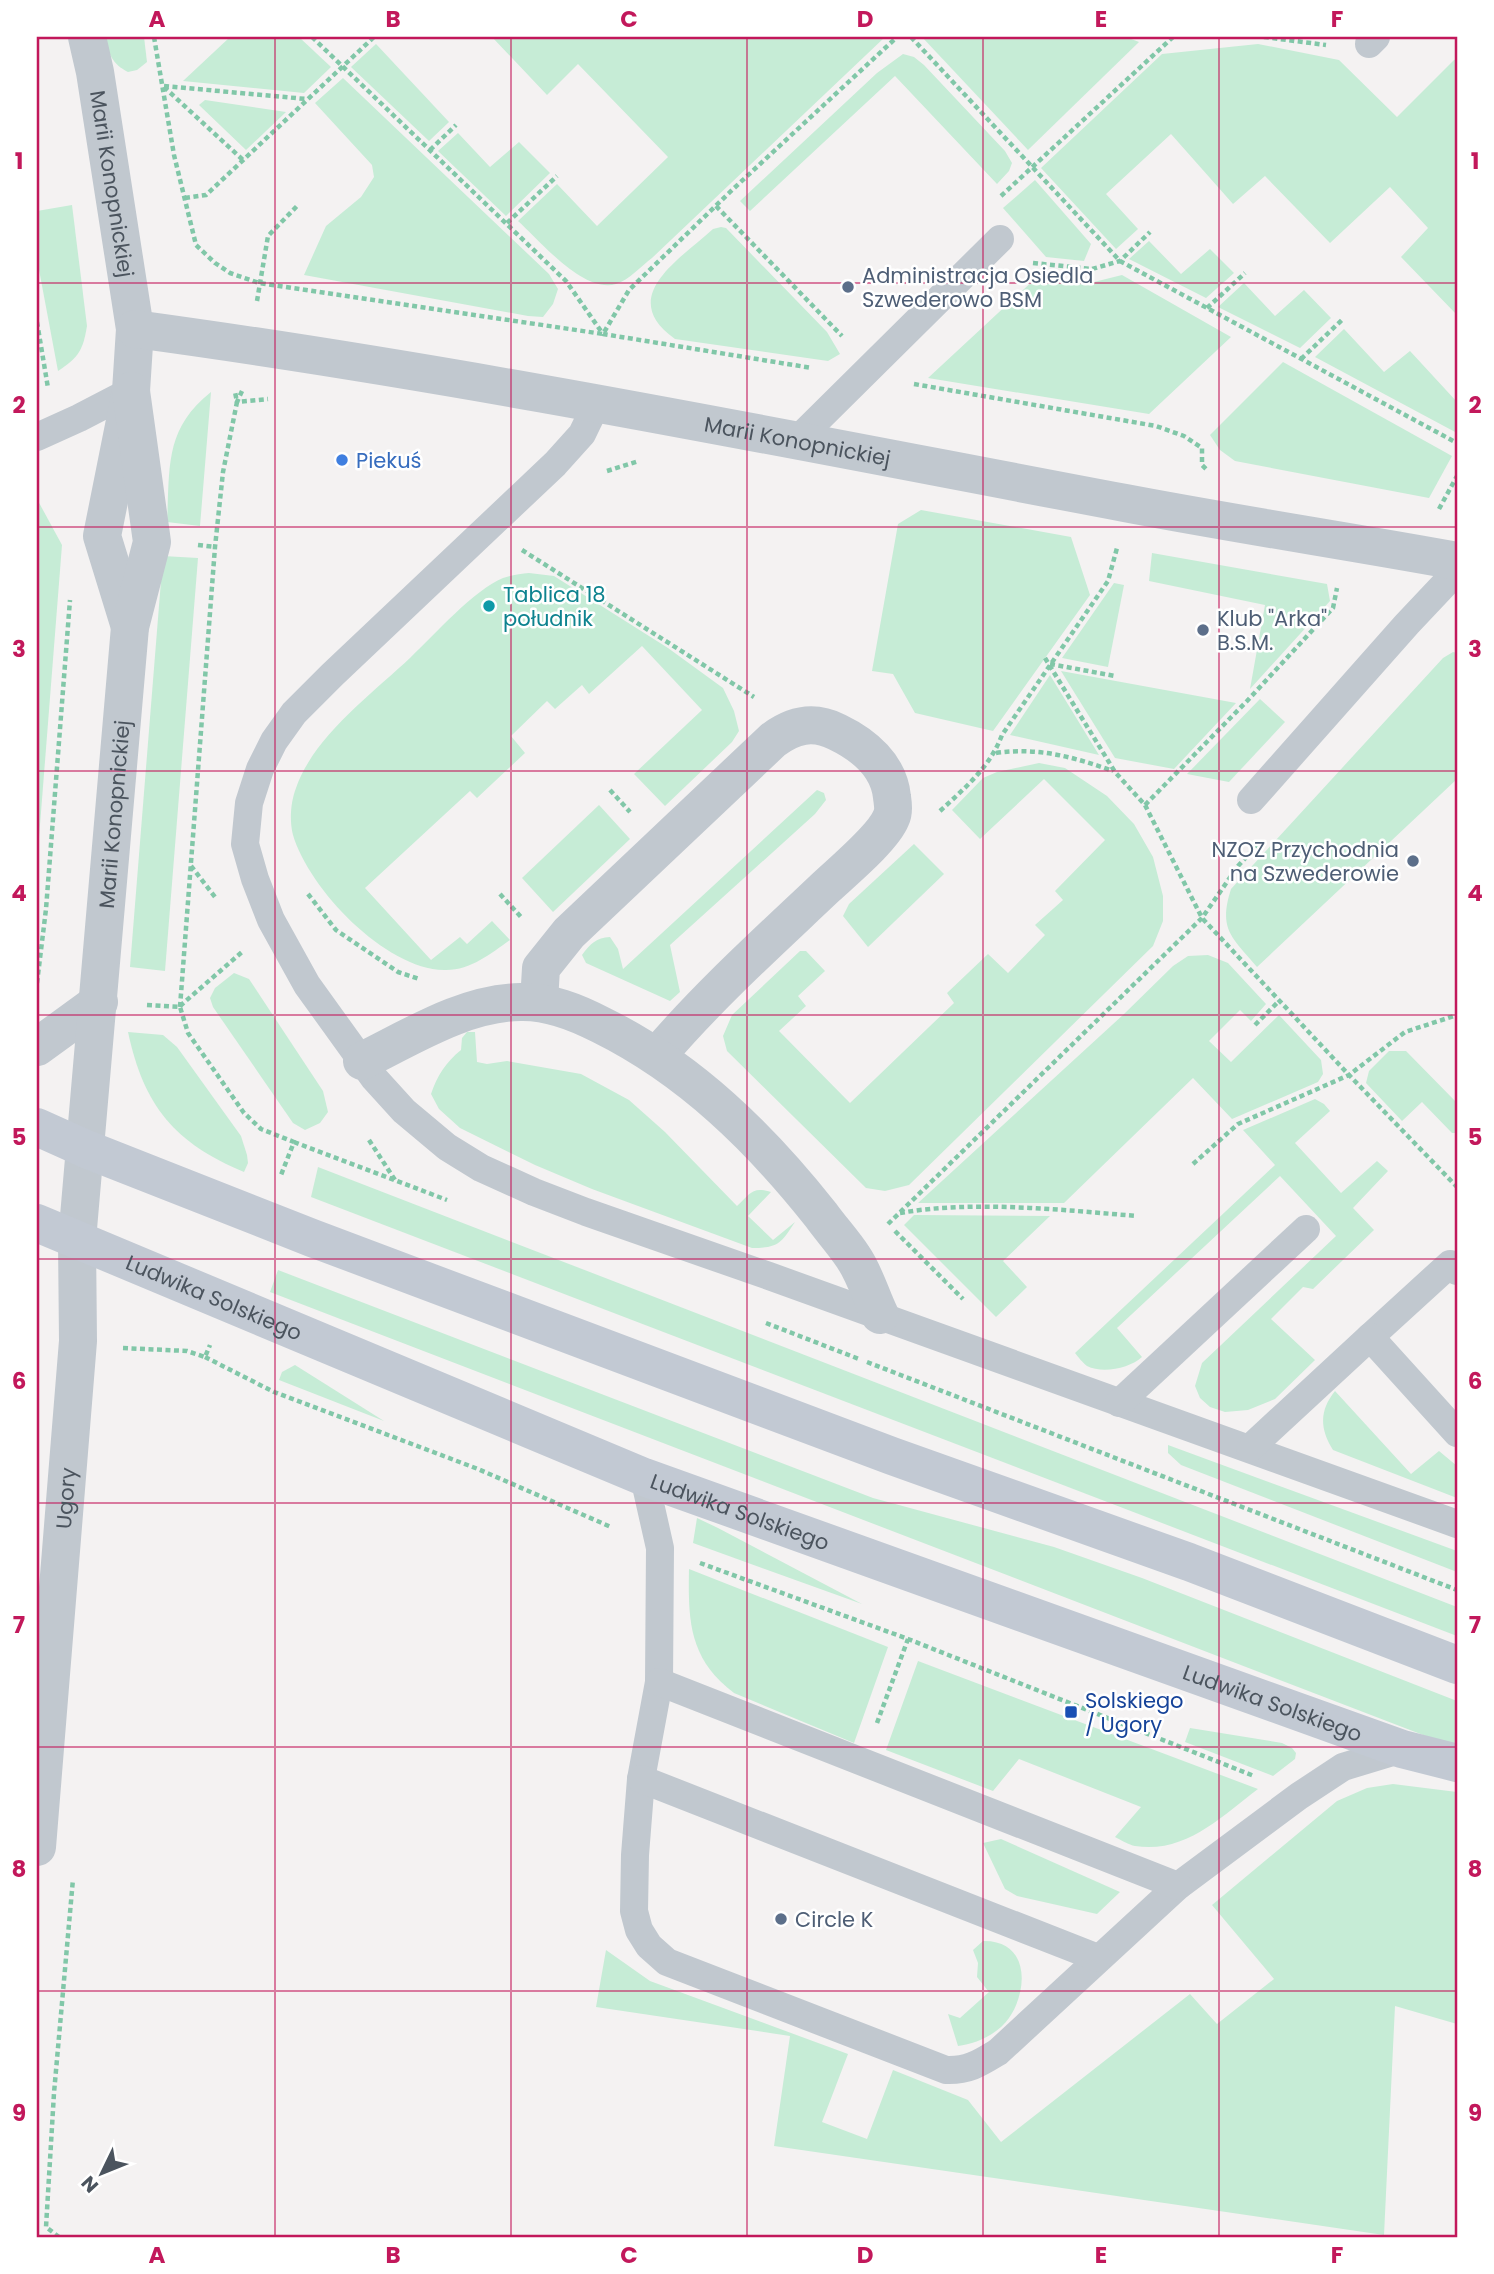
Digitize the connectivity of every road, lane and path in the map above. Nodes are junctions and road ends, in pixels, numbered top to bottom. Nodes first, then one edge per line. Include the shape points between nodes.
1 (87, 37) edge
2 (161, 37) edge
3 (312, 37) edge
4 (374, 37) edge
5 (897, 37) edge
6 (911, 37) edge
7 (1173, 37) edge
8 (1265, 37) edge
9 (154, 40) edge
10 (1372, 40) edge
11 (342, 66) junction
12 (163, 86) junction
13 (307, 99) junction
14 (456, 125) dead end
15 (430, 150) junction
16 (243, 160) junction
17 (1032, 167) junction
18 (557, 176) dead end
19 (185, 198) junction
20 (297, 206) dead end
21 (716, 206) junction
22 (507, 223) junction
23 (1150, 232) dead end
24 (1000, 239) junction
25 (1120, 261) junction
26 (1245, 273) dead end
27 (259, 283) junction
28 (257, 304) dead end
29 (1207, 307) junction
30 (1344, 317) dead end
31 (37, 322) edge
32 (135, 329) junction
33 (603, 334) junction
34 (1301, 359) junction
35 (862, 376) junction
36 (131, 391) junction
37 (237, 402) dead end
38 (597, 403) junction
39 (46, 433) edge
40 (797, 440) junction
41 (1457, 443) edge
42 (642, 460) dead end
43 (1210, 473) dead end
44 (600, 474) dead end
45 (1457, 475) edge
46 (1129, 503) junction
47 (1447, 516) dead end
48 (1345, 541) junction
49 (199, 545) dead end
50 (513, 545) dead end
51 (215, 547) junction
52 (1457, 561) edge
53 (1457, 571) edge
54 (70, 599) dead end
55 (1045, 658) dead end
56 (1049, 664) junction
57 (1115, 676) dead end
58 (788, 729) junction
59 (995, 753) junction
60 (1115, 772) junction
61 (1251, 800) dead end
62 (1145, 805) junction
63 (936, 816) dead end
64 (1266, 836) dead end
65 (306, 892) dead end
66 (1202, 918) junction
67 (271, 920) junction
68 (429, 982) dead end
69 (37, 983) edge
70 (1279, 1001) junction
71 (99, 1002) junction
72 (539, 1002) junction
73 (141, 1004) dead end
74 (180, 1007) junction
75 (1457, 1015) edge
76 (1255, 1025) dead end
77 (37, 1047) edge
78 (657, 1056) junction
79 (362, 1061) junction
80 (1349, 1075) junction
81 (37, 1127) edge
82 (294, 1142) junction
83 (86, 1149) junction
84 (1193, 1164) dead end
85 (277, 1183) dead end
86 (1457, 1187) edge
87 (448, 1200) dead end
88 (899, 1213) junction
89 (879, 1214) dead end
90 (1137, 1216) dead end
91 (37, 1223) edge
92 (888, 1224) junction
93 (1306, 1229) dead end
94 (77, 1240) junction
95 (1457, 1271) edge
96 (967, 1302) dead end
97 (880, 1315) junction
98 (760, 1321) dead end
99 (1370, 1337) junction
100 (213, 1339) dead end
101 (116, 1348) dead end
102 (205, 1357) junction
103 (1119, 1403) junction
104 (1457, 1433) edge
105 (1250, 1448) junction
106 (644, 1477) junction
107 (1457, 1524) edge
108 (660, 1548) junction
109 (1457, 1590) edge
110 (908, 1639) junction
111 (1457, 1664) edge
112 (659, 1682) junction
113 (42, 1719) edge
114 (1402, 1749) junction
115 (863, 1763) junction
116 (1457, 1763) edge
117 (641, 1779) junction
118 (1298, 1796) junction
119 (37, 1847) edge
120 (1178, 1886) junction
121 (1098, 1958) junction

1 - 32 street, Marii Konopnickiej
2 - 9 path
3 - 11 path
4 - 11 path
5 - 21 path
6 - 17 path
7 - 17 path
8 - 10 path via 1331,46 1354,60
9 - 12 path
11 - 13 path
11 - 15 path
12 - 13 path
12 - 16 path
12 - 19 path
13 - 16 path
14 - 15 path
15 - 22 path
16 - 19 path via 206,195
17 - 24 path via 987,209
17 - 25 path
18 - 22 path
19 - 27 path via 196,245 230,273
20 - 27 path via 268,236
21 - 33 path via 629,290
21 - 35 path via 846,341
22 - 33 path via 566,281
23 - 25 path
24 - 25 path via 1034,263 1092,269
24 - 35 lane
25 - 29 path
26 - 29 path
27 - 28 path
27 - 33 path
29 - 34 path
30 - 34 path
31 - 39 path
32 - 36 street, Marii Konopnickiej
32 - 38 street, Marii Konopnickiej via 252,344
33 - 35 path
34 - 41 path
35 - 40 lane
35 - 43 path via 1156,426 1202,448 1202,465
36 - 39 lane
36 - 71 street, Marii Konopnickiej via 102,536 130,627
37 - 51 path
38 - 40 street, Marii Konopnickiej
38 - 67 lane via 582,434 555,464 332,675 274,741 249,803 245,844
40 - 46 street, Marii Konopnickiej
42 - 44 path
45 - 47 path via 1436,514
46 - 48 street, Marii Konopnickiej
46 - 56 path via 1108,580
48 - 52 street, Marii Konopnickiej
48 - 62 path via 1333,608
49 - 51 path
50 - 58 path via 752,695
51 - 74 path
53 - 61 lane
54 - 69 path
55 - 56 path
56 - 57 path
56 - 59 path
56 - 60 path
58 - 72 street via 569,933 541,968
58 - 78 street via 808,724 835,731 864,748 885,770 893,816 857,857 699,1008
59 - 60 path via 1048,752
59 - 63 path
60 - 62 path
62 - 66 path
64 - 66 path via 1238,866
65 - 68 path via 337,930 398,972
66 - 70 path
66 - 88 path
67 - 74 path
67 - 79 lane via 307,985
70 - 76 path
70 - 80 path
71 - 77 street
71 - 83 street, Marii Konopnickiej
72 - 78 street via 586,1017
72 - 79 street via 488,1005
73 - 74 path
74 - 82 path via 188,1033 244,1113 261,1129
75 - 80 path via 1405,1032
78 - 97 street via 714,1100 790,1175 855,1259
79 - 97 lane via 412,1119 481,1168 586,1212
80 - 84 path via 1238,1124
80 - 86 path
81 - 83 street
82 - 85 path
82 - 87 path
83 - 94 street, Ugory
83 - 111 street via 647,1364
88 - 90 path via 929,1208 1055,1209
88 - 92 path
89 - 92 path
91 - 94 street, Ludwika Solskiego
92 - 96 path
93 - 103 lane
94 - 106 street, Ludwika Solskiego
94 - 113 street, Ugory via 78,1341
95 - 99 lane via 1450,1264
97 - 103 lane
98 - 109 path
99 - 104 lane
99 - 105 lane
100 - 102 path
101 - 102 path
102 - 108 path via 274,1392 478,1469
103 - 105 lane
105 - 107 lane
106 - 108 lane
106 - 114 street, Ludwika Solskiego
108 - 110 path
108 - 112 lane
110 - 115 path
110 - 118 path
112 - 115 lane
112 - 117 lane
113 - 119 street, Ugory
114 - 116 street, Ludwika Solskiego
114 - 118 lane via 1343,1767
115 - 120 lane
117 - 121 lane
117 - 121 lane via 634,1912 649,1946 667,1962 946,2070 961,2070 998,2052
118 - 120 lane
120 - 121 lane

